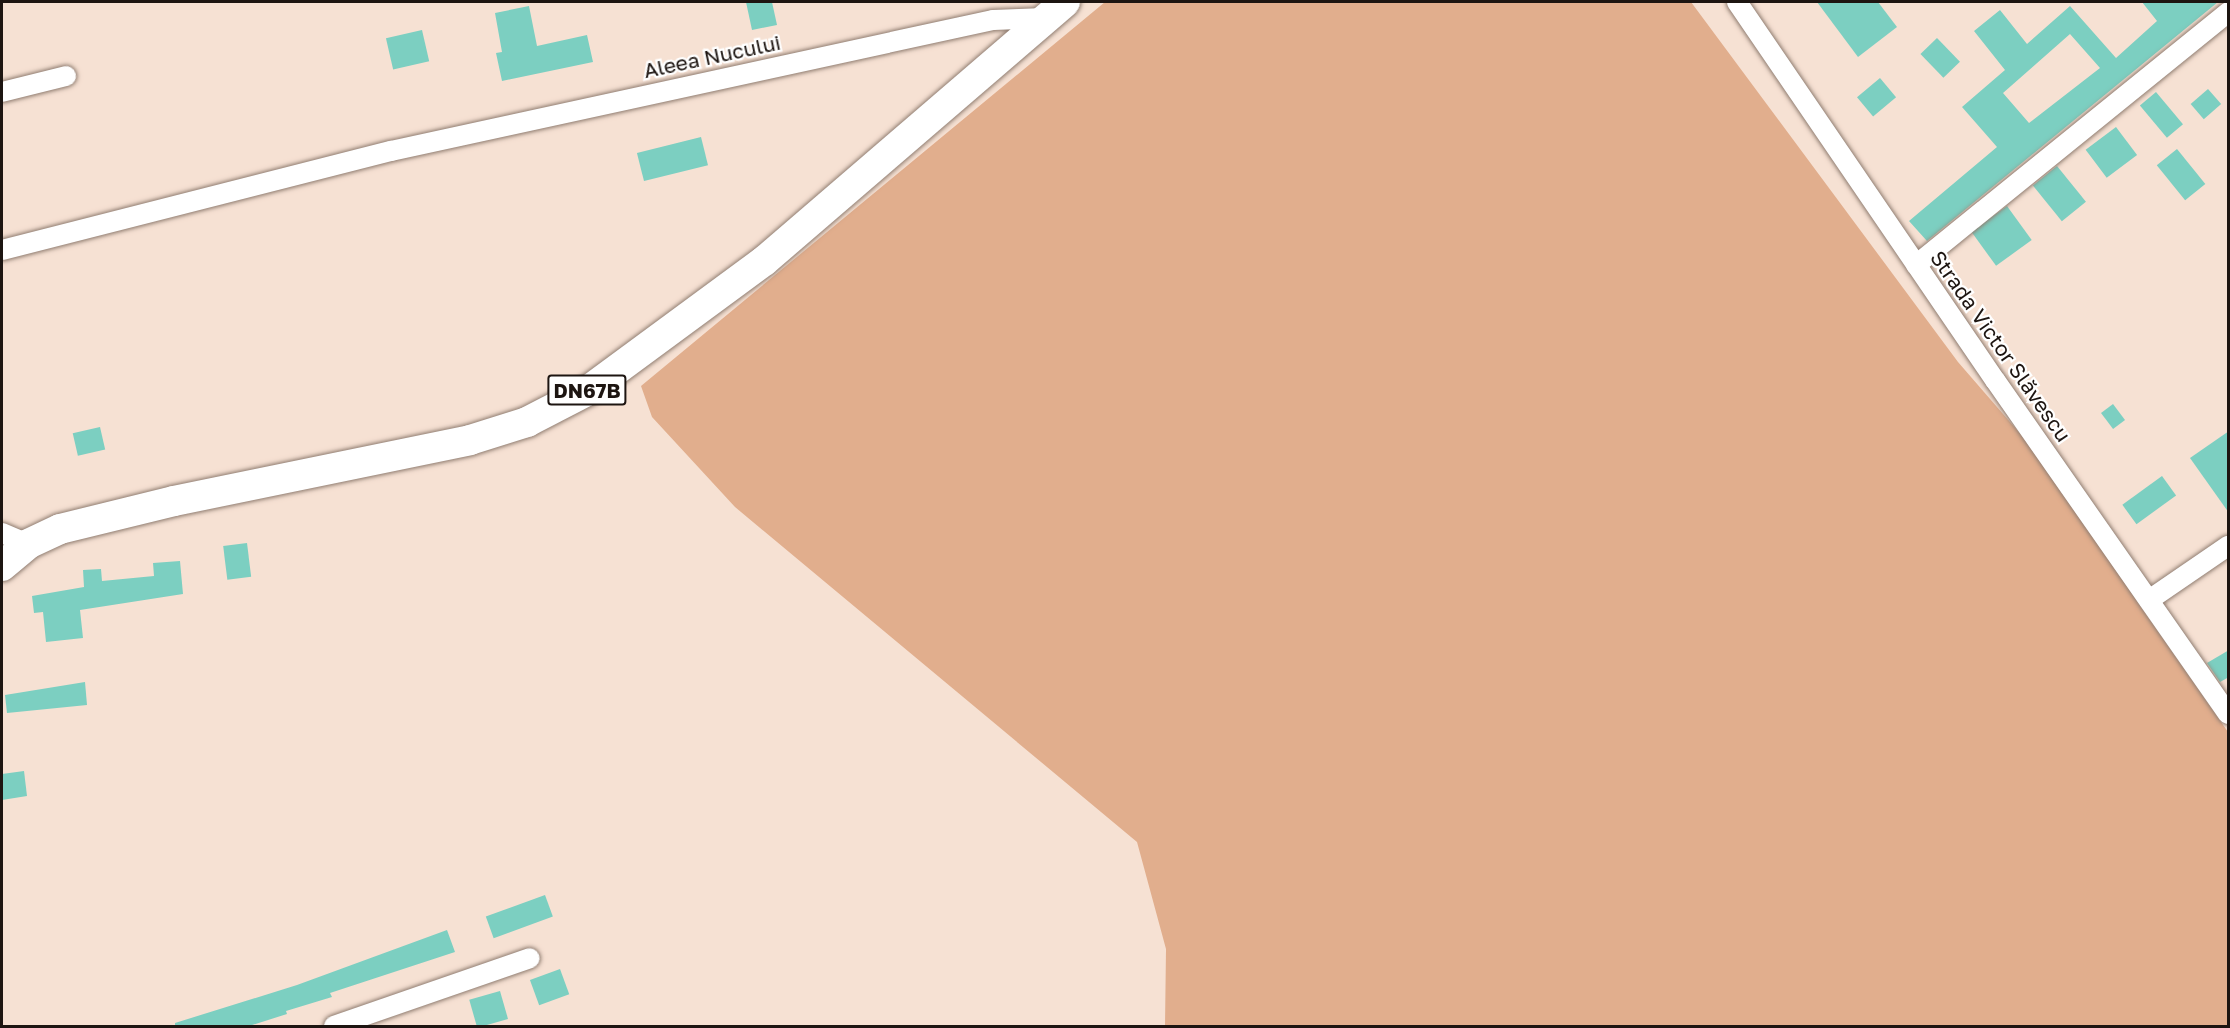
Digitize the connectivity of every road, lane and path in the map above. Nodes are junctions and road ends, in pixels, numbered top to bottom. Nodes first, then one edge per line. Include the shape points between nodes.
1 (1737, 2) edge
2 (1055, 10) edge
3 (2229, 12) edge
4 (66, 76) dead end
5 (2, 92) edge
6 (2, 250) edge
7 (1916, 265) junction
8 (15, 538) edge
9 (2229, 546) edge
10 (2, 566) edge
11 (2149, 600) junction
12 (2229, 714) edge
13 (530, 958) dead end
14 (334, 1026) edge

1 - 7 street, Strada Victor Slăvescu
2 - 6 street, Aleea Nucului via 993,20 391,151
2 - 8 main road, DN67B via 765,261 589,390 537,417 470,440
3 - 7 street
4 - 5 street
7 - 11 street, Strada Victor Slăvescu
8 - 10 main road, DN67B
9 - 11 street
11 - 12 street, Strada Victor Slăvescu
13 - 14 street

